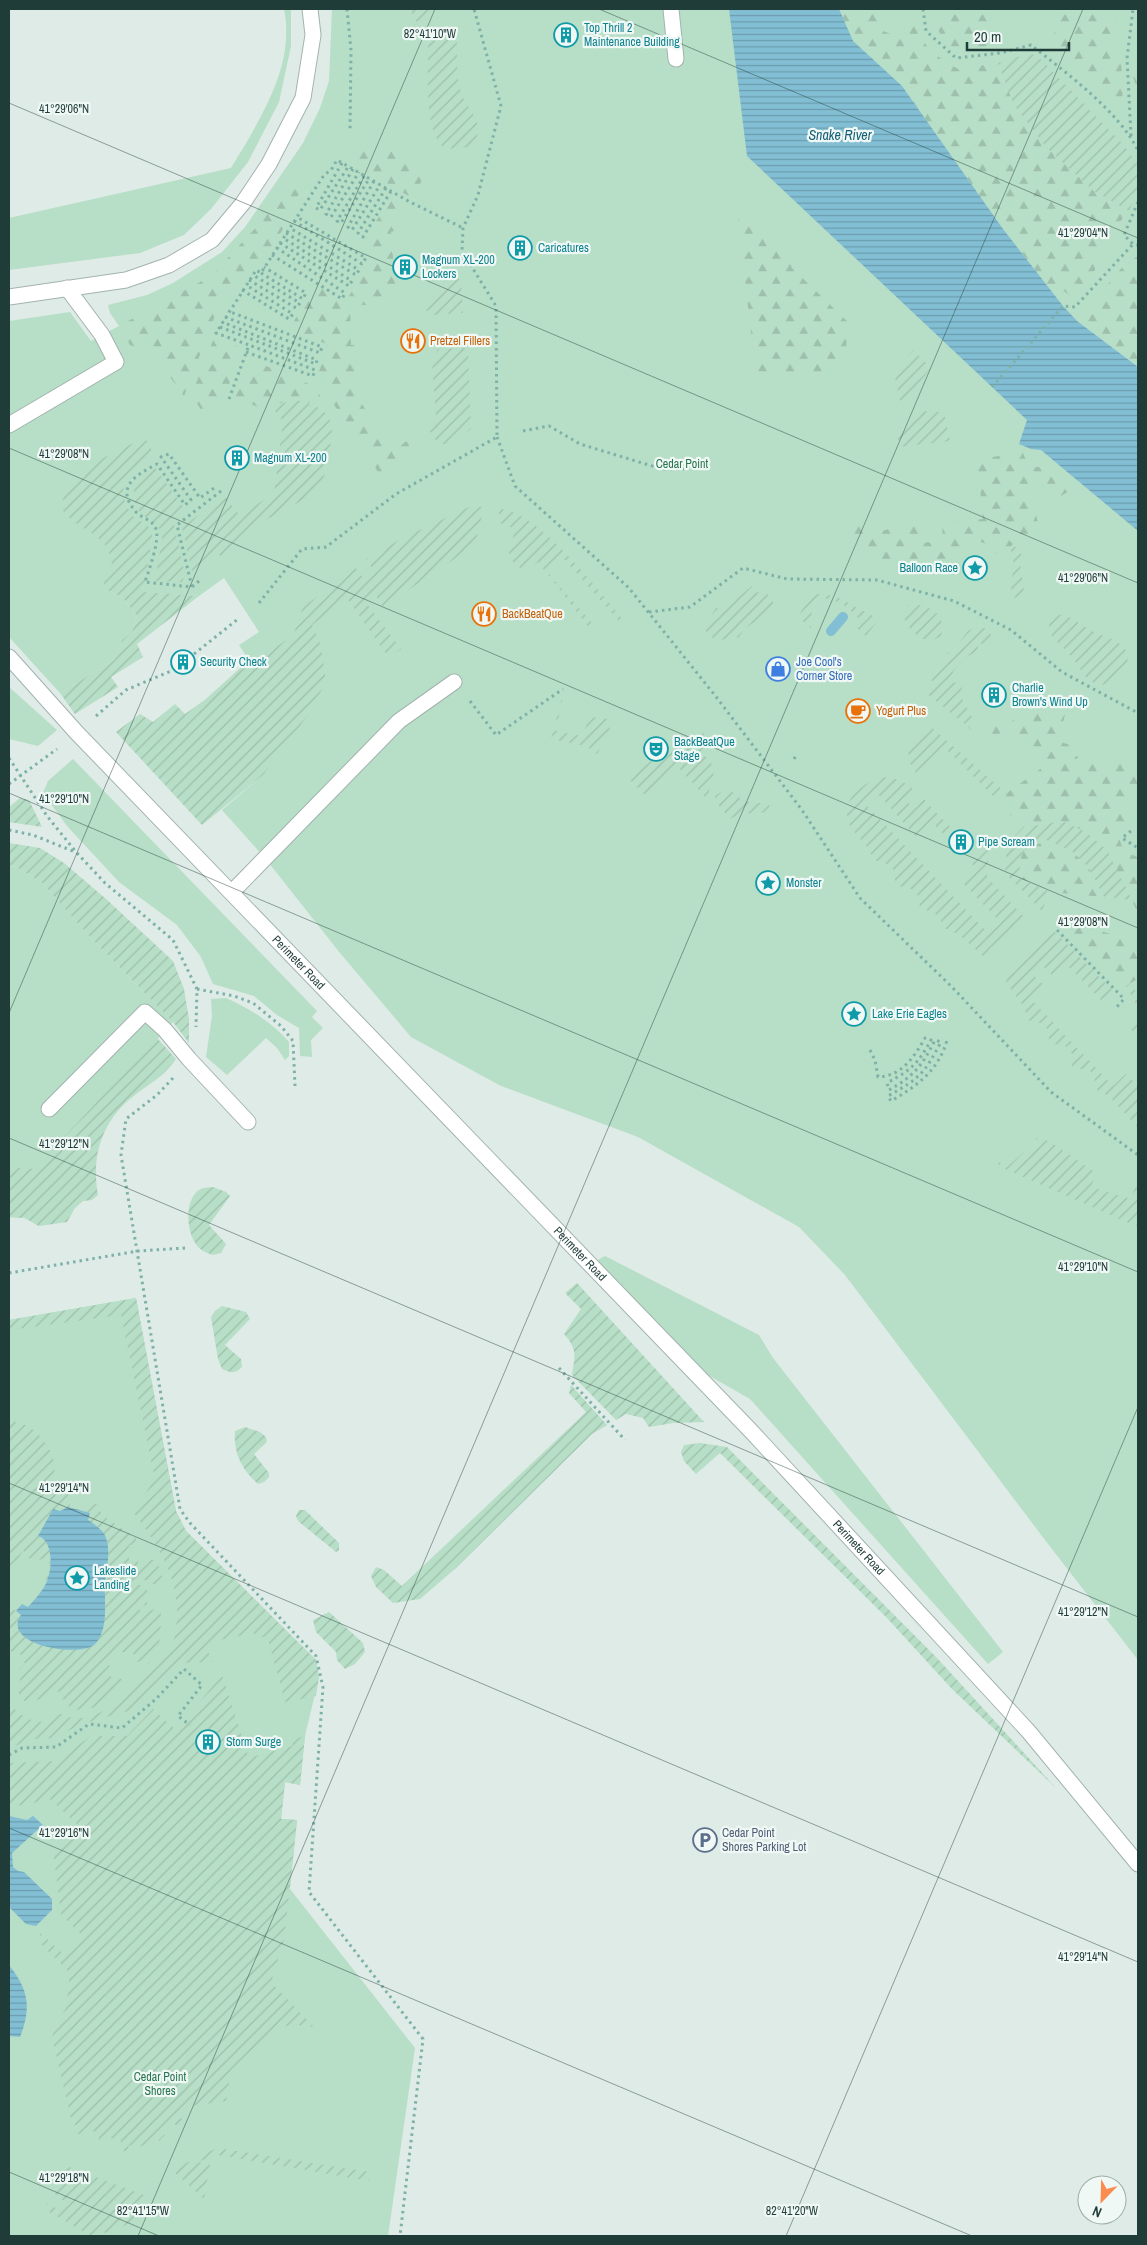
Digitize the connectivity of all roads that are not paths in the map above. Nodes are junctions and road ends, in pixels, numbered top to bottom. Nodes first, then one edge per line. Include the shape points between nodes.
1 (310, 9) edge
2 (671, 9) edge
3 (676, 59) dead end
4 (67, 288) junction
5 (9, 297) edge
6 (9, 425) edge
7 (9, 657) edge
8 (454, 682) road end
9 (232, 892) junction
10 (49, 1109) dead end
11 (248, 1122) dead end
12 (1138, 1864) edge

1 - 4 street via 313,35 303,98 269,164 244,203 212,240 169,265 126,280
2 - 3 street
4 - 5 street
4 - 6 street via 102,335 116,362
7 - 9 street, Perimeter Road via 77,733
8 - 9 street via 399,721
9 - 12 street, Perimeter Road via 758,1439 1029,1732
10 - 11 street via 145,1012

